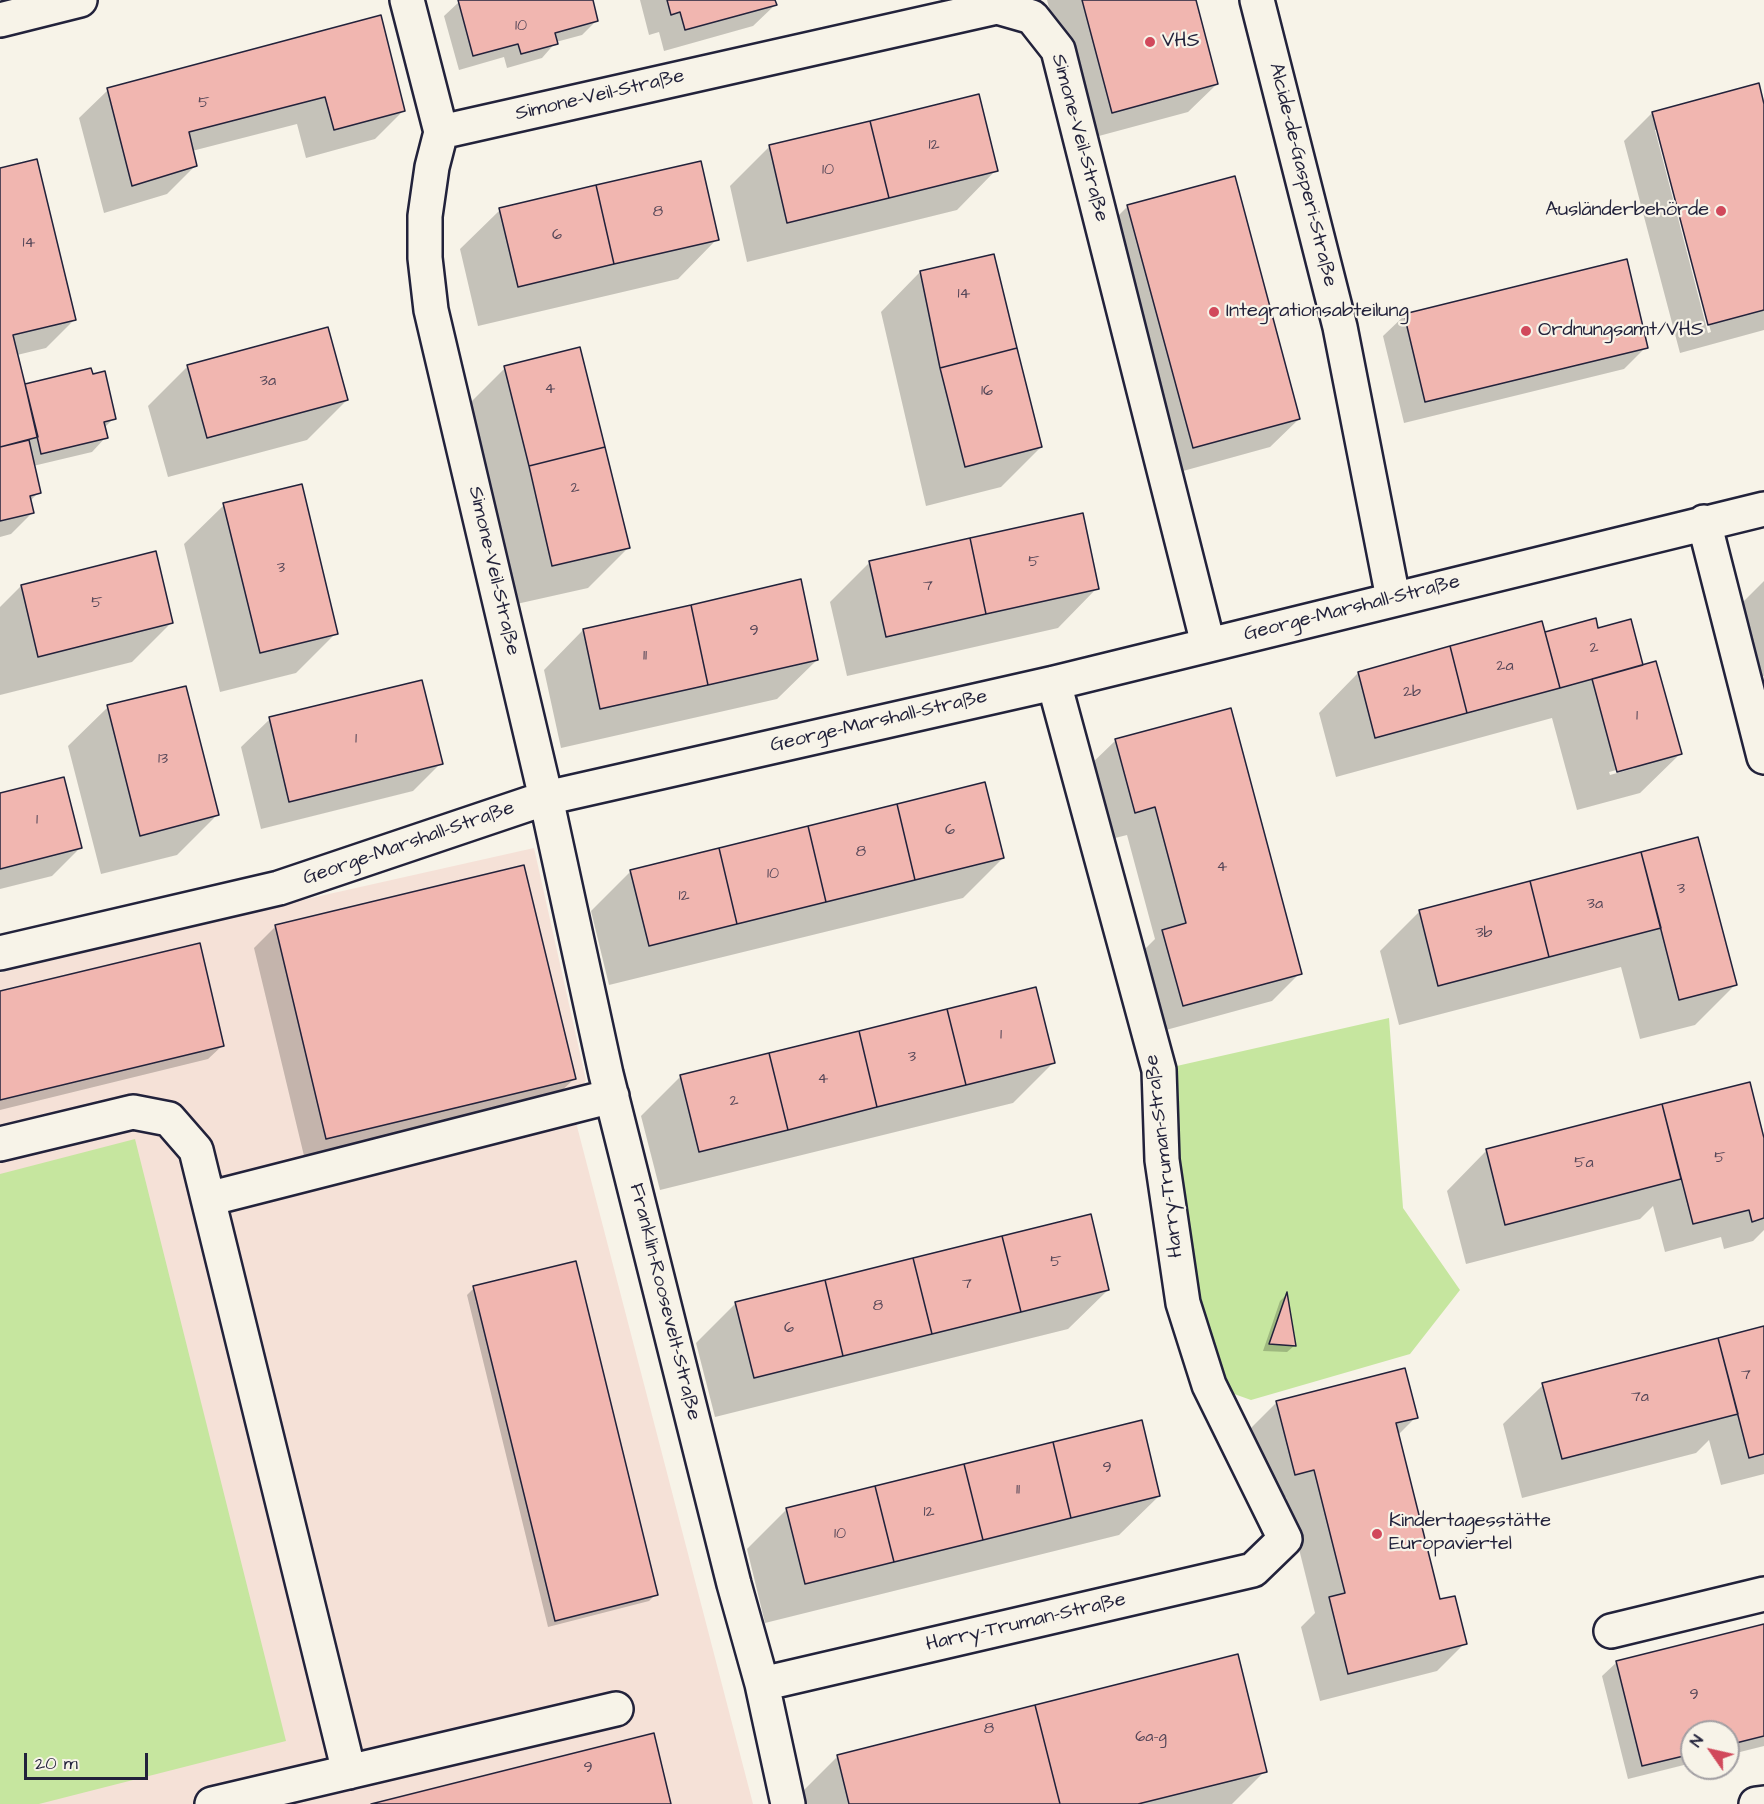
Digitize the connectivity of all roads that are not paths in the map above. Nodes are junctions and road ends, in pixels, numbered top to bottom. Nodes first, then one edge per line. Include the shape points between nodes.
1 (80, 0) edge
2 (407, 0) edge
3 (1257, 0) edge
4 (0, 20) edge
5 (441, 132) junction
6 (1764, 509) edge
7 (1704, 522) junction
8 (1393, 598) junction
9 (1208, 644) junction
10 (1054, 683) junction
11 (1764, 756) edge
12 (546, 798) junction
13 (0, 953) edge
14 (612, 1096) junction
15 (0, 1144) edge
16 (208, 1199) junction
17 (1764, 1594) edge
18 (1611, 1631) dead end
19 (762, 1684) junction
20 (616, 1709) dead end
21 (349, 1772) junction
22 (1764, 1803) edge
23 (212, 1804) edge
24 (788, 1804) edge
25 (1756, 1804) edge

1 - 4 street
2 - 5 street, Simone-Veil-Straße
3 - 8 street, Alcide-de-Gasperi-Straße via 1340,327
5 - 9 street, Simone-Veil-Straße via 998,7 1032,17 1058,50
5 - 12 street, Simone-Veil-Straße via 425,216 431,310
6 - 7 street, George-Marshall-Straße
7 - 8 street, George-Marshall-Straße
7 - 11 street
8 - 9 street, George-Marshall-Straße
9 - 10 street, George-Marshall-Straße
10 - 12 street, George-Marshall-Straße
10 - 19 street, Harry-Truman-Straße via 1159,1070 1162,1160 1184,1303 1209,1385 1285,1539 1253,1570
12 - 13 street, George-Marshall-Straße via 279,888
12 - 14 street, Franklin-Roosevelt-Straße
14 - 16 street
14 - 19 street, Franklin-Roosevelt-Straße
15 - 16 street via 133,1112 169,1119 196,1150
16 - 21 street
17 - 18 street
19 - 24 street, Franklin-Roosevelt-Straße
20 - 21 street
21 - 23 street
22 - 25 street

